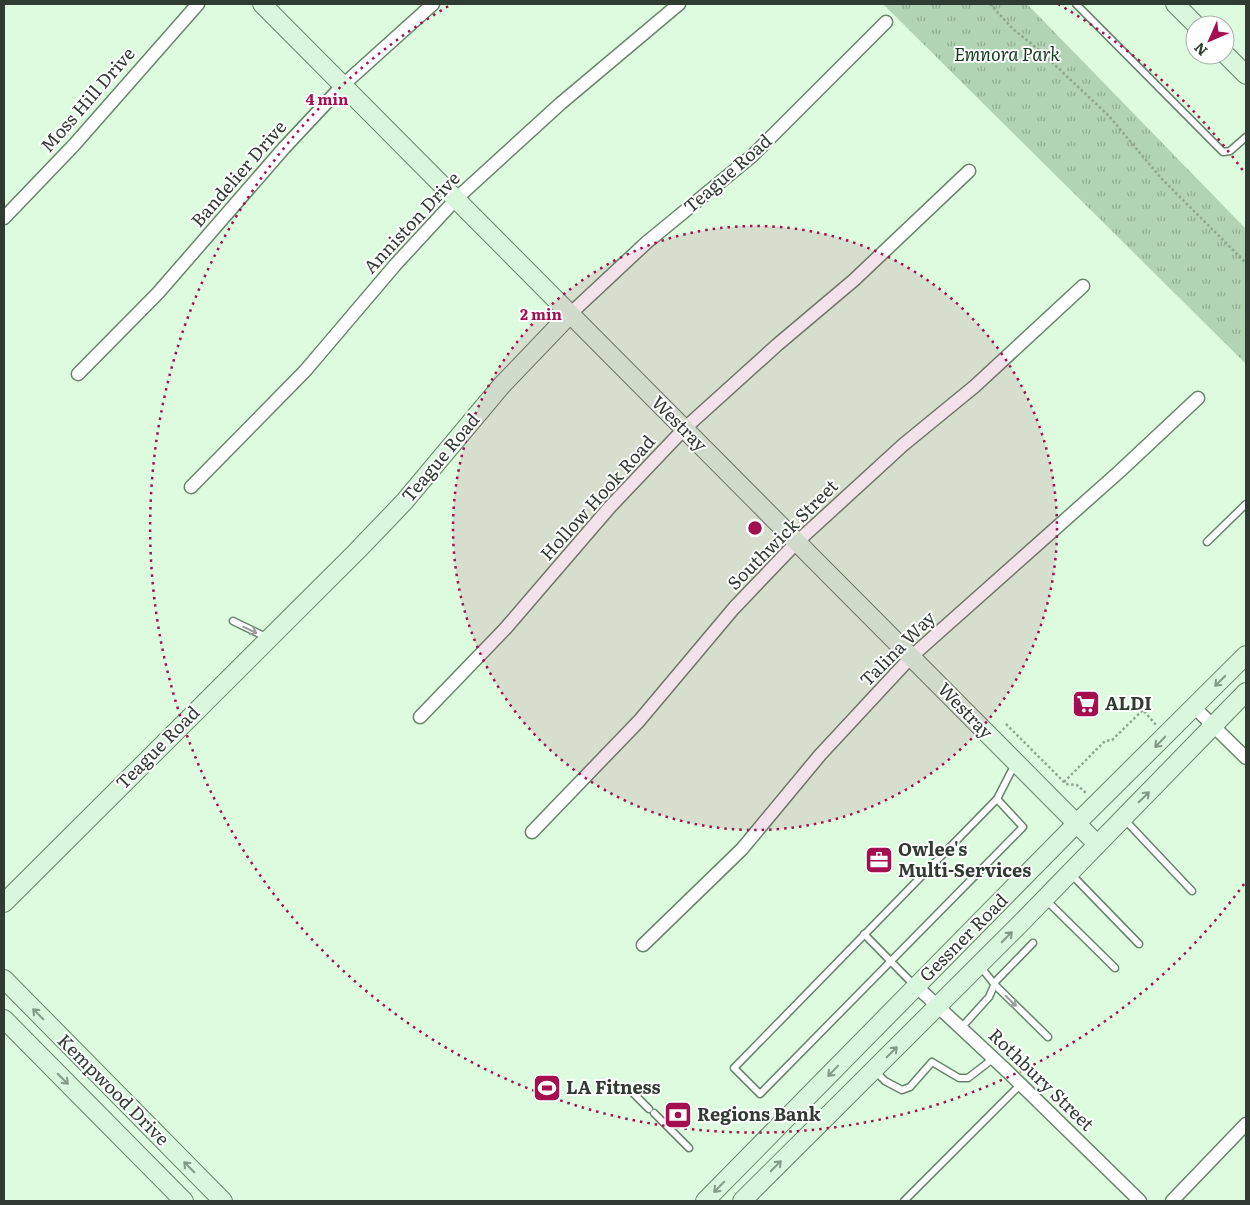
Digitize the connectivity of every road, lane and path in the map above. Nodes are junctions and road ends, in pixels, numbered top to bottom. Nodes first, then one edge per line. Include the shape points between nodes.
1 (198, 4) edge
2 (262, 4) edge
3 (433, 4) edge
4 (679, 4) edge
5 (990, 4) edge
6 (1076, 4) edge
7 (1175, 4) edge
8 (1186, 15) edge
9 (886, 22) dead end
10 (1235, 64) edge
11 (1246, 75) edge
12 (343, 85) junction
13 (1246, 137) edge
14 (969, 171) dead end
15 (457, 198) junction
16 (4, 218) edge
17 (1246, 263) edge
18 (1083, 286) dead end
19 (570, 314) junction
20 (78, 374) dead end
21 (1198, 398) dead end
22 (684, 428) junction
23 (191, 487) dead end
24 (1246, 504) edge
25 (797, 542) junction
26 (1207, 542) dead end
27 (233, 621) dead end
28 (268, 638) junction
29 (1246, 655) edge
30 (912, 656) junction
31 (1246, 692) edge
32 (1194, 707) junction
33 (420, 717) dead end
34 (1006, 724) dead end
35 (1157, 726) dead end
36 (1213, 726) junction
37 (1246, 758) edge
38 (1016, 763) junction
39 (1064, 782) junction
40 (1089, 796) dead end
41 (997, 799) junction
42 (1123, 818) junction
43 (1077, 823) junction
44 (532, 832) dead end
45 (1097, 844) junction
46 (1069, 873) junction
47 (1192, 891) dead end
48 (1045, 899) junction
49 (4, 903) edge
50 (864, 934) junction
51 (1033, 943) dead end
52 (1139, 944) dead end
53 (643, 945) dead end
54 (890, 962) junction
55 (979, 965) junction
56 (1114, 968) dead end
57 (4, 979) edge
58 (995, 985) junction
59 (916, 986) junction
60 (937, 1006) junction
61 (4, 1019) edge
62 (961, 1028) junction
63 (1048, 1037) dead end
64 (994, 1058) junction
65 (873, 1070) junction
66 (1021, 1084) junction
67 (634, 1094) dead end
68 (1246, 1124) edge
69 (150, 1128) junction
70 (132, 1148) junction
71 (689, 1148) dead end
72 (184, 1201) edge
73 (223, 1201) edge
74 (705, 1201) edge
75 (742, 1201) edge
76 (904, 1201) edge
77 (1140, 1201) edge
78 (1172, 1201) edge

1 - 16 street, Moss Hill Drive via 74,145
2 - 12 main road, Westray
3 - 12 street, Bandelier Drive
4 - 15 street, Anniston Drive via 560,104
5 - 17 path via 1109,116 1160,178
6 - 13 lane via 1222,152 1230,151
7 - 8 main road
9 - 19 street, Teague Road via 752,156 646,243
10 - 11 main road
12 - 15 main road, Westray
12 - 20 street, Bandelier Drive via 158,293
14 - 22 street, Hollow Hook Road via 854,280
15 - 19 main road, Westray
15 - 23 street, Anniston Drive via 305,371
18 - 25 street, Southwick Street
19 - 22 main road, Westray
19 - 28 main road, Teague Road via 502,385 404,502
21 - 30 street, Talina Way
22 - 25 main road, Westray
22 - 33 street, Hollow Hook Road via 609,508 505,629
24 - 26 lane
25 - 30 main road, Westray
25 - 44 street, Southwick Street via 734,608 639,721
27 -> 28 lane
28 - 49 main road, Teague Road
29 -> 32 main road, Gessner Road
30 - 38 main road, Westray
30 - 53 street, Talina Way via 820,755 742,849
31 - 36 main road, Gessner Road
32 - 36 street
32 -> 43 main road, Gessner Road
34 - 39 path
35 - 39 path via 1143,710 1112,740 1105,741
36 - 37 street
42 -> 36 main road, Gessner Road
38 - 41 lane
38 - 43 main road, Westray
39 - 40 path via 1078,785
41 - 50 lane
41 - 54 lane via 1023,827
42 - 45 main road, Gessner Road
42 - 47 lane
43 - 45 main road, Westray
43 - 59 main road, Gessner Road
45 - 46 main road, Gessner Road
46 - 48 main road, Gessner Road
46 - 52 lane
55 -> 48 main road, Gessner Road
48 - 56 lane
50 - 54 lane
50 - 54 lane via 734,1068 760,1094
51 - 58 lane
54 - 59 lane
55 - 58 lane
55 - 60 main road, Gessner Road
69 -> 57 main road, Kempwood Drive
58 - 62 lane
58 -> 63 lane
59 - 60 street, Rothbury Street
59 -> 74 main road, Gessner Road
60 - 62 street, Rothbury Street
65 -> 60 main road, Gessner Road
61 -> 70 main road, Kempwood Drive
62 - 64 street, Rothbury Street
64 - 65 lane via 968,1078 959,1078 932,1062 910,1087 902,1090
64 - 66 street, Rothbury Street
75 -> 65 main road, Gessner Road
66 - 76 lane
66 - 77 street, Rothbury Street
67 - 71 lane
68 - 78 street
69 - 70 main road
73 -> 69 main road, Kempwood Drive
70 - 72 main road, Kempwood Drive

